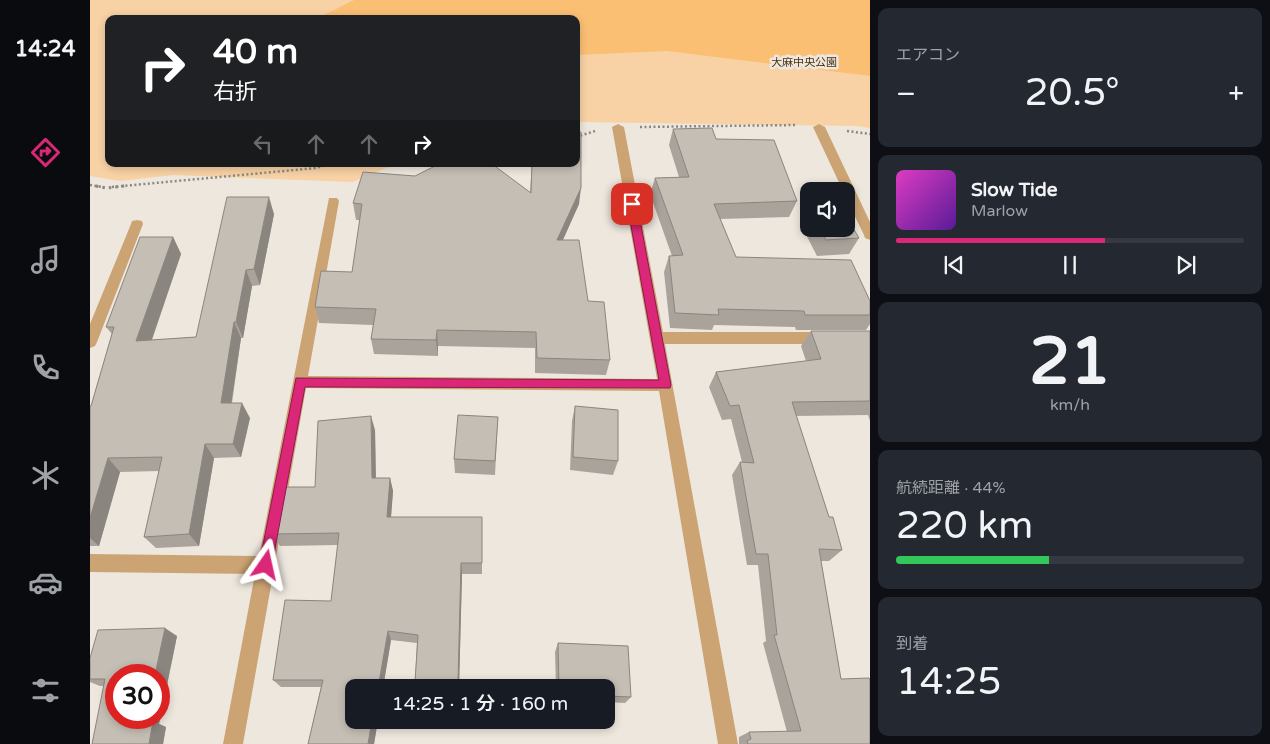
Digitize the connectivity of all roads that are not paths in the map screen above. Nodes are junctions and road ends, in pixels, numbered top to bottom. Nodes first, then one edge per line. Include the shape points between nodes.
1 (819, 126) road end
2 (618, 127) road end
3 (332, 201) dead end
4 (137, 224) dead end
5 (870, 236) edge
6 (657, 338) junction
7 (841, 338) edge
8 (90, 342) edge
9 (300, 382) junction
10 (666, 385) junction
11 (90, 563) edge
12 (266, 565) junction
13 (233, 744) edge
14 (728, 744) edge

1 - 5 street
2 - 6 street
3 - 9 street
4 - 8 street
6 - 7 street
6 - 10 street
9 - 10 street
9 - 12 street
10 - 14 street
11 - 12 street
12 - 13 street

